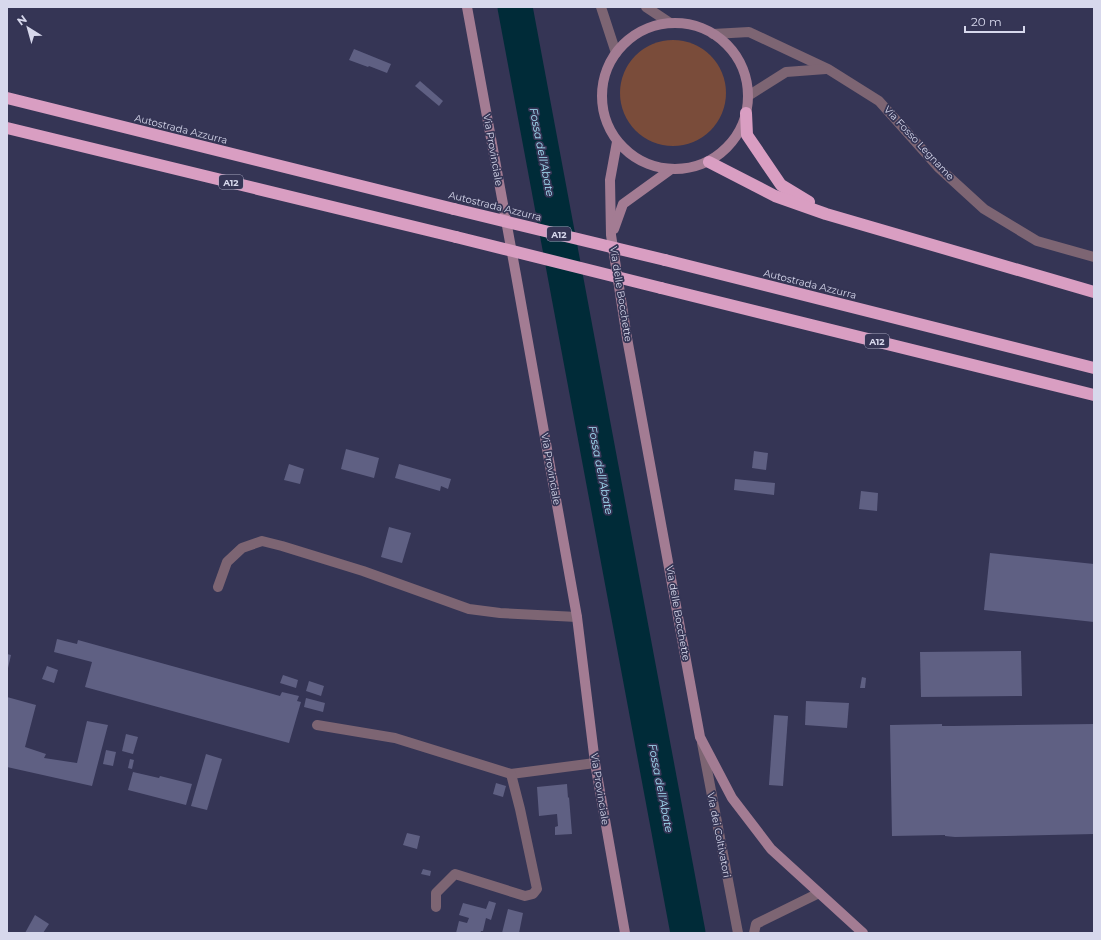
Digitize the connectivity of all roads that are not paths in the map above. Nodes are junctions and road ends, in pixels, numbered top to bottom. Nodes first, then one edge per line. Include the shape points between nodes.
1 (467, 7) edge
2 (601, 7) edge
3 (646, 7) edge
4 (670, 23) junction
5 (713, 34) junction
6 (616, 53) junction
7 (828, 69) junction
8 (748, 96) junction
9 (7, 98) edge
10 (746, 113) junction
11 (7, 128) edge
12 (617, 142) junction
13 (708, 162) junction
14 (670, 170) junction
15 (826, 214) junction
16 (612, 235) junction
17 (1094, 257) edge
18 (1094, 292) edge
19 (1094, 368) edge
20 (1094, 395) edge
21 (218, 586) dead end
22 (577, 617) junction
23 (317, 725) dead end
24 (700, 737) junction
25 (595, 763) junction
26 (511, 774) junction
27 (819, 893) junction
28 (436, 907) dead end
29 (625, 933) edge
30 (738, 933) edge
31 (754, 933) edge
32 (863, 933) edge

1 - 22 main road, Via Provinciale
2 - 6 street
3 - 4 street
4 - 5 main road via 692,25
4 - 6 main road via 637,34
5 - 7 street, Via Fosso Legname via 750,32
5 - 8 main road via 735,55 744,72
6 - 12 main road via 606,70 602,88 602,107 607,126
7 - 8 street via 786,72
7 - 17 street, Via Fosso Legname via 879,101 938,167 984,209 1037,241
8 - 10 main road
9 - 19 highway, Autostrada Azzurra / A12, bridge
10 - 13 main road via 739,133 725,149
10 - 15 highway via 747,135 781,185
11 - 20 highway, A12, bridge
12 - 14 main road via 632,156 650,165
12 - 16 main road, Via delle Bocchette via 610,180
13 - 14 main road via 690,168
13 - 15 highway via 775,196
14 - 16 main road via 623,204
15 - 18 highway
16 - 24 main road, Via delle Bocchette via 627,338
21 - 22 street via 227,562 242,548 262,542 363,571 469,609
22 - 25 main road, Via Provinciale
23 - 26 street via 395,738
24 - 27 main road, Via delle Bocchette via 732,798 771,849
24 - 30 street, Via dei Coltivatori
25 - 26 street
25 - 29 main road, Via Provinciale
26 - 28 street via 537,889 533,894 525,896 455,874 436,893
27 - 31 street via 756,924
27 - 32 main road, Via delle Bocchette

